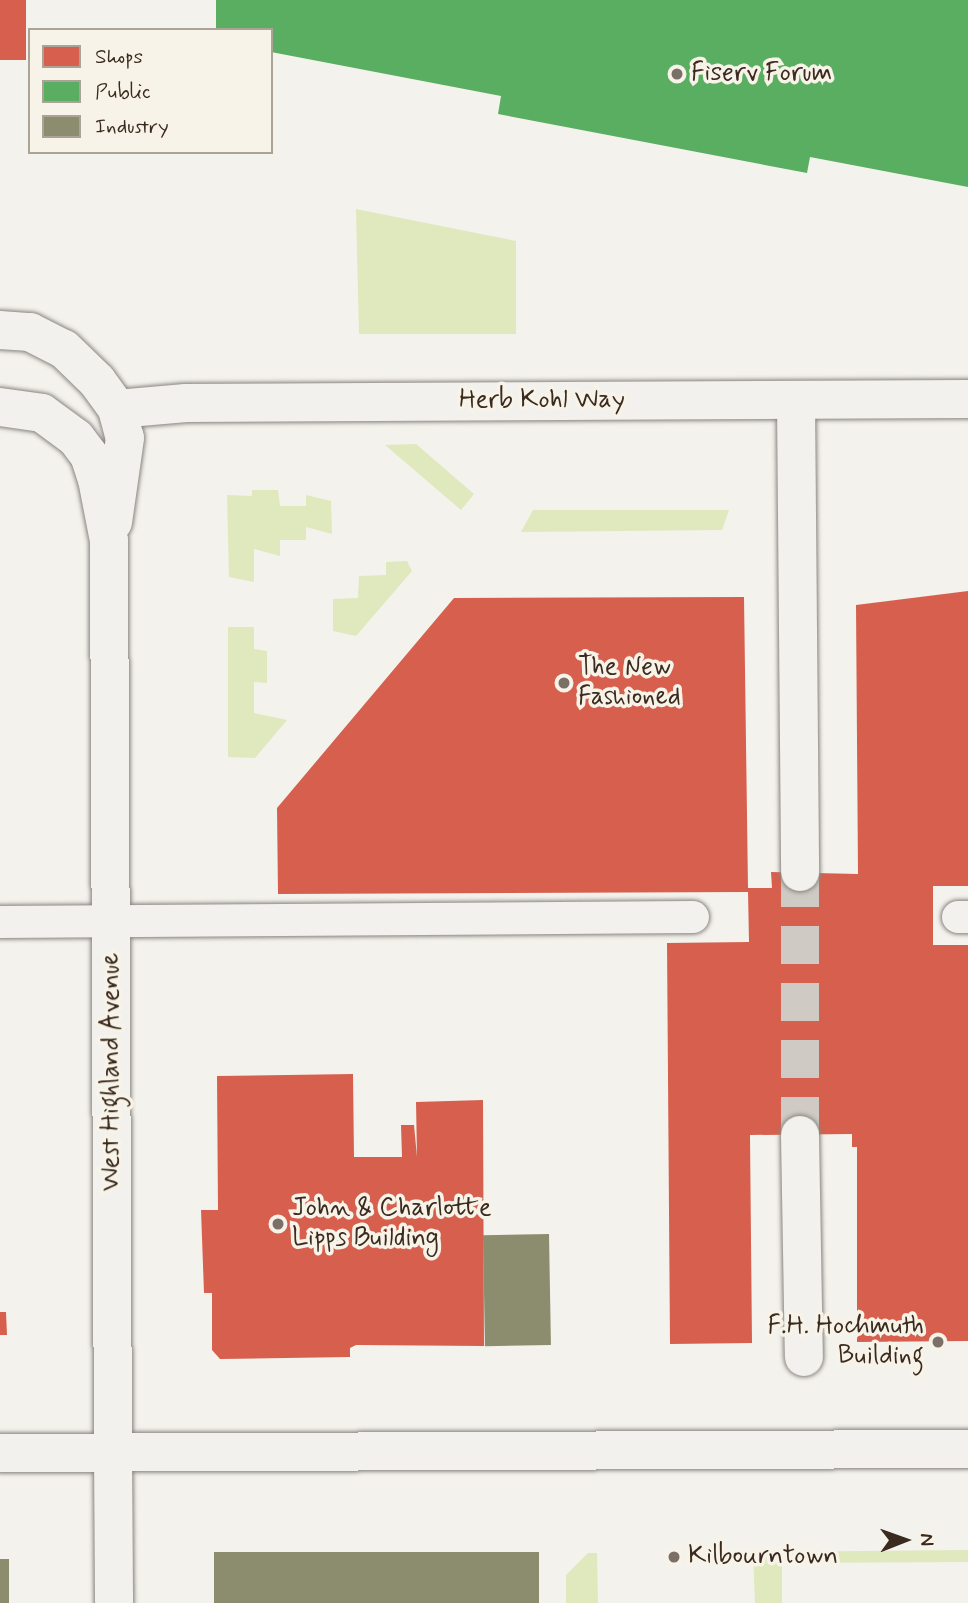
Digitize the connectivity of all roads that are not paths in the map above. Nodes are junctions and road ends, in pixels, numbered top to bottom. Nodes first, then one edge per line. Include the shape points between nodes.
1 (6, 330) edge
2 (968, 399) edge
3 (796, 400) junction
4 (4, 407) edge
5 (117, 409) junction
6 (108, 541) junction
7 (800, 872) tunnel mouth
8 (692, 917) dead end
9 (111, 920) junction
10 (0, 922) edge
11 (800, 1135) tunnel mouth
12 (804, 1357) dead end
13 (968, 1449) edge
14 (0, 1453) edge
15 (113, 1453) junction
16 (114, 1603) edge

1 - 5 street, West Highland Avenue via 30,332 64,349 97,381
2 - 3 street, Herb Kohl Way
3 - 5 street, Herb Kohl Way via 180,403
3 - 7 street
4 - 6 street, West Highland Avenue via 42,413 76,438 89,455 97,480
5 - 6 street, West Highland Avenue via 124,452
6 - 9 street, West Highland Avenue
8 - 9 lane
9 - 10 lane
9 - 15 street, West Highland Avenue
11 - 12 street
13 - 15 street
14 - 15 street
15 - 16 street, West Highland Avenue

